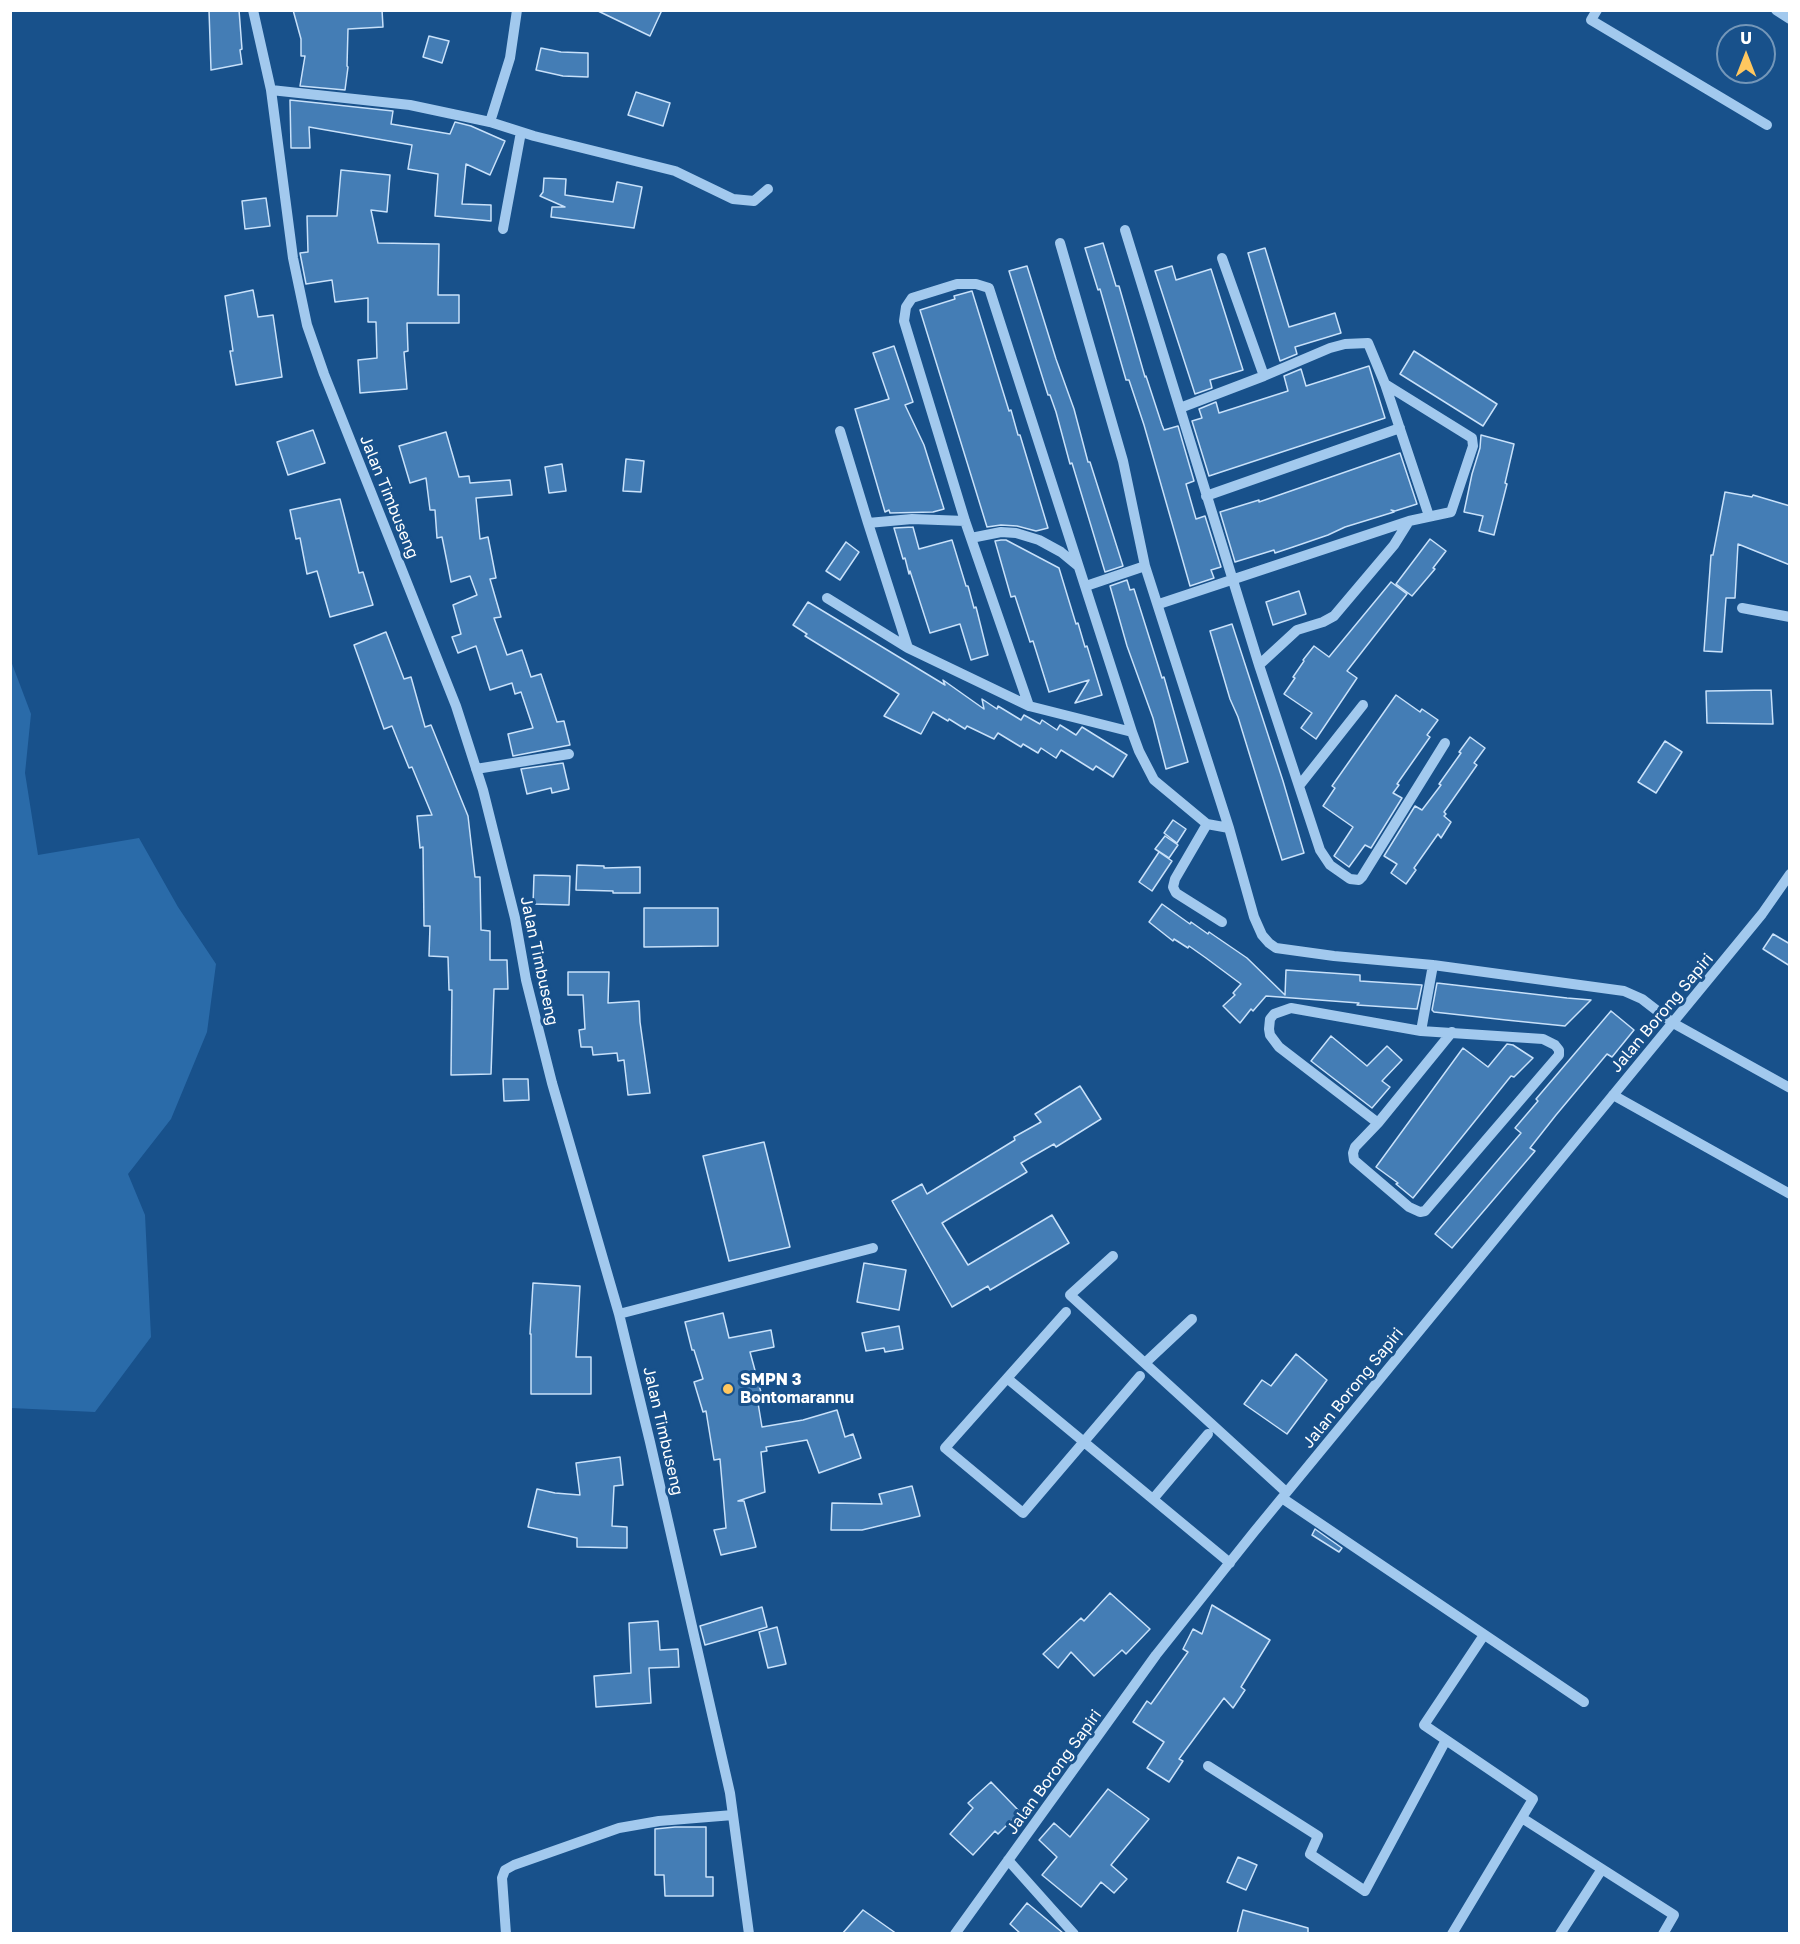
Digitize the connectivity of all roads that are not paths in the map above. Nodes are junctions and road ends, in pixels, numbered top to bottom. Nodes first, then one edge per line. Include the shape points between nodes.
1 (254, 10) edge
2 (517, 10) edge
3 (1597, 10) edge
4 (1776, 10) edge
5 (1790, 19) edge
6 (271, 90) junction
7 (490, 122) junction
8 (1767, 125) dead end
9 (521, 132) junction
10 (768, 189) dead end
11 (503, 229) dead end
12 (1125, 230) dead end
13 (1060, 243) dead end
14 (1222, 258) dead end
15 (1264, 376) junction
16 (1385, 384) junction
17 (1180, 408) junction
18 (1400, 428) junction
19 (840, 431) dead end
20 (1206, 496) junction
21 (1429, 516) junction
22 (1409, 520) junction
23 (965, 521) junction
24 (868, 523) junction
25 (971, 538) junction
26 (1078, 566) junction
27 (1145, 566) junction
28 (1232, 581) junction
29 (1086, 586) junction
30 (827, 598) dead end
31 (1159, 604) junction
32 (1742, 608) dead end
33 (1790, 617) edge
34 (908, 648) junction
35 (1259, 665) junction
36 (1363, 705) dead end
37 (1029, 706) junction
38 (1132, 732) junction
39 (1445, 743) dead end
40 (569, 754) dead end
41 (476, 769) junction
42 (1299, 786) junction
43 (1207, 824) junction
44 (1228, 828) junction
45 (1790, 874) edge
46 (1222, 922) dead end
47 (1433, 965) junction
48 (1673, 1023) junction
49 (1421, 1031) junction
50 (1452, 1032) junction
51 (1790, 1088) edge
52 (1613, 1095) junction
53 (1378, 1123) junction
54 (1790, 1194) edge
55 (873, 1248) dead end
56 (1113, 1256) dead end
57 (1066, 1312) dead end
58 (619, 1314) junction
59 (1192, 1319) dead end
60 (1145, 1363) junction
61 (1140, 1376) dead end
62 (1008, 1379) junction
63 (1208, 1434) dead end
64 (1083, 1441) junction
65 (1284, 1495) junction
66 (1153, 1499) junction
67 (1230, 1563) junction
68 (1484, 1635) junction
69 (1584, 1702) dead end
70 (1446, 1740) junction
71 (1208, 1766) dead end
72 (733, 1815) junction
73 (1522, 1818) junction
74 (1008, 1860) junction
75 (1602, 1869) junction
76 (506, 1934) edge
77 (749, 1934) edge
78 (955, 1934) edge
79 (1074, 1934) edge
80 (1452, 1934) edge
81 (1560, 1934) edge
82 (1663, 1934) edge

1 - 6 street, Jalan Timbuseng
2 - 7 street via 510,58
3 - 8 street via 1591,20
4 - 5 street
6 - 7 street via 410,105
6 - 41 street, Jalan Timbuseng via 293,258 307,325 456,706
7 - 9 street
9 - 10 street via 675,171 733,199 754,201
9 - 11 street
12 - 17 street
13 - 27 street via 1123,461
14 - 15 street
15 - 16 street via 1330,348 1363,342 1368,343
15 - 17 street
16 - 18 street
16 - 21 street via 1472,438 1473,446 1451,512
17 - 20 street
18 - 20 street
18 - 21 street
19 - 24 street
20 - 28 street
21 - 22 street
22 - 28 street
22 - 35 street via 1394,545 1334,616 1297,630
23 - 24 street via 912,519
23 - 25 street
23 - 26 street via 904,321 912,298 957,284 976,284 988,288
24 - 34 street
25 - 26 street via 1016,533 1039,540
25 - 37 street
26 - 29 street
27 - 29 street
27 - 31 street
28 - 31 street
28 - 35 street
29 - 38 street
30 - 34 street
31 - 44 street
32 - 33 street
34 - 37 street
35 - 42 street
36 - 42 street
37 - 38 street
38 - 43 street via 1154,780
39 - 42 street via 1359,880 1350,879 1324,858
40 - 41 street
41 - 58 street, Jalan Timbuseng via 552,1083
43 - 44 street
43 - 46 street via 1173,887 1176,893
44 - 47 street via 1254,917 1276,948
45 - 48 street, Jalan Borong Sapiri
47 - 48 street via 1624,991 1642,999
47 - 49 street
48 - 51 street
48 - 52 street, Jalan Borong Sapiri
49 - 50 street
49 - 53 street via 1291,1008 1270,1019 1270,1035 1279,1047
50 - 53 street
50 - 53 street via 1543,1039 1555,1045 1559,1055 1425,1211 1409,1207 1354,1160 1355,1147
52 - 54 street
52 - 65 street, Jalan Borong Sapiri
55 - 58 street
56 - 60 street via 1070,1295
57 - 62 street
58 - 72 street, Jalan Timbuseng
59 - 60 street
60 - 65 street
61 - 64 street
62 - 64 street
62 - 64 street via 945,1448 1023,1513
63 - 66 street
64 - 66 street
65 - 67 street, Jalan Borong Sapiri
65 - 68 street
66 - 67 street
67 - 74 street, Jalan Borong Sapiri via 1156,1655
68 - 69 street
68 - 70 street via 1424,1725
70 - 71 street via 1365,1891 1310,1854 1318,1836
70 - 73 street via 1533,1799
72 - 76 street via 619,1828 514,1865 502,1878
72 - 77 street, Jalan Timbuseng
73 - 75 street
73 - 80 street
74 - 78 street, Jalan Borong Sapiri
74 - 79 street
75 - 81 street
75 - 82 street via 1674,1915

